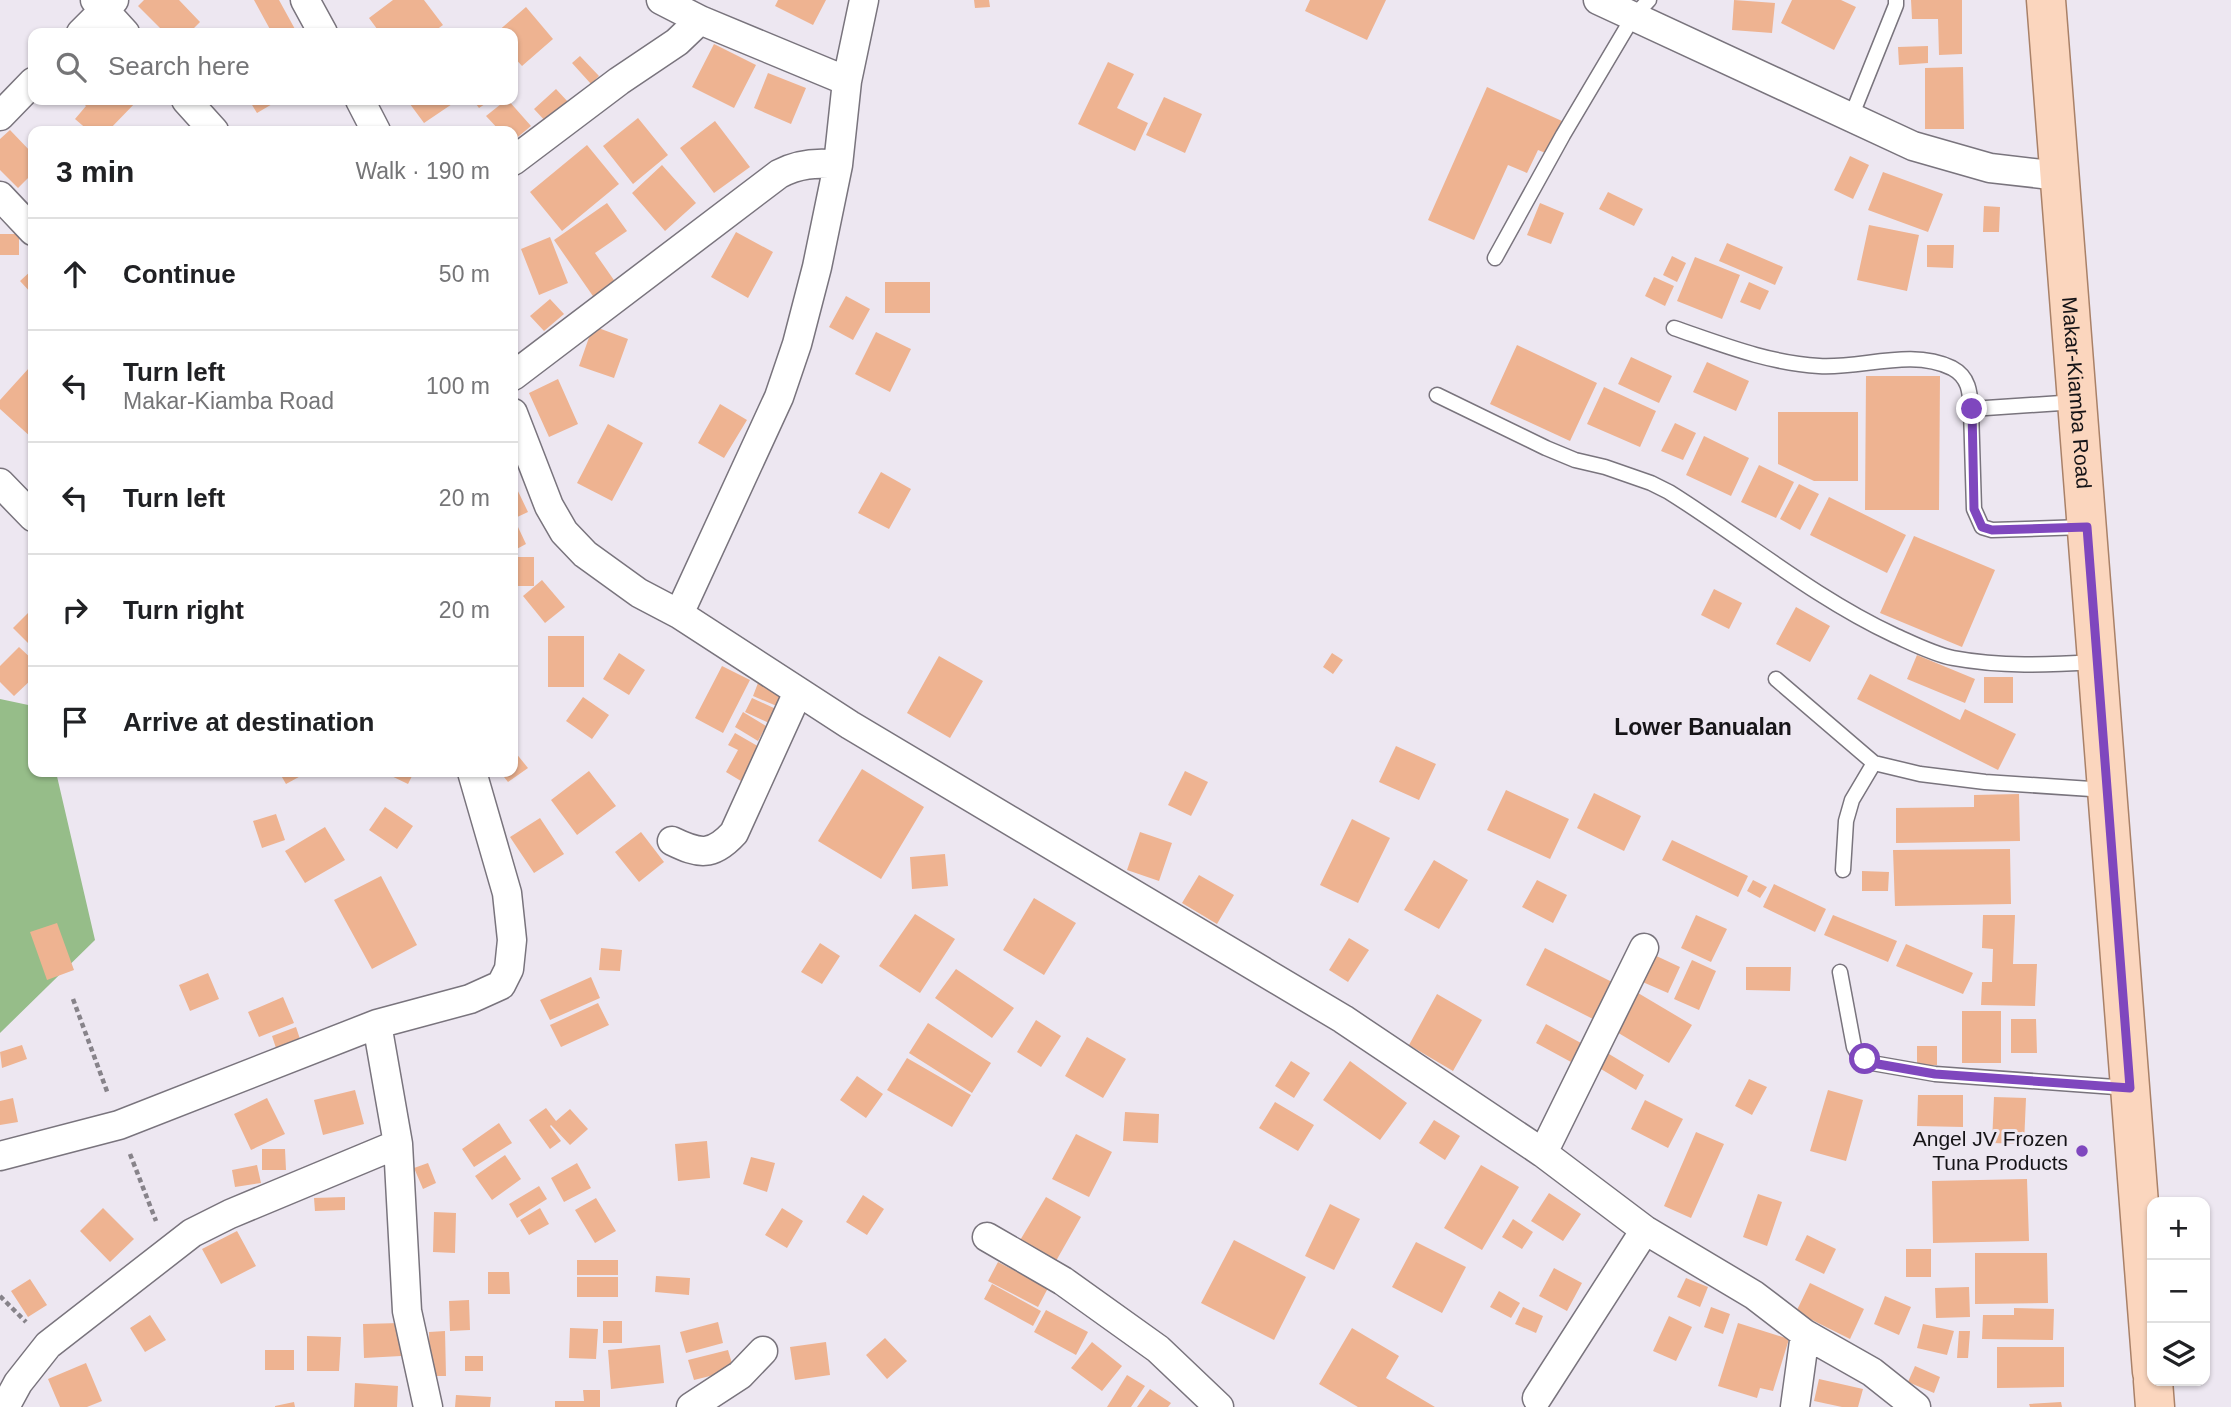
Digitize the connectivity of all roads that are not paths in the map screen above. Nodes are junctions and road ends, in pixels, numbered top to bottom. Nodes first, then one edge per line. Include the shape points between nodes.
1 (305, 0) edge
2 (661, 0) edge
3 (864, 0) edge
4 (1598, 0) edge
5 (1896, 0) edge
6 (2046, 0) edge
7 (104, 3) edge
8 (1641, 8) edge
9 (700, 20) junction
10 (85, 28) edge
11 (122, 28) edge
12 (320, 28) edge
13 (847, 80) junction
14 (28, 87) edge
15 (191, 105) edge
16 (363, 105) edge
17 (0, 116) edge
18 (1851, 117) junction
19 (209, 126) edge
20 (373, 126) edge
21 (518, 157) edge
22 (838, 165) junction
23 (2060, 176) junction
24 (0, 195) edge
25 (28, 226) edge
26 (1495, 258) dead end
27 (1674, 328) dead end
28 (518, 372) edge
29 (1437, 395) dead end
30 (2077, 402) junction
31 (1972, 409) junction
32 (518, 426) edge
33 (0, 483) edge
34 (28, 512) edge
35 (2087, 527) junction
36 (679, 614) junction
37 (2098, 662) junction
38 (1776, 678) dead end
39 (798, 692) junction
40 (1874, 763) junction
41 (473, 777) edge
42 (2108, 790) junction
43 (671, 841) dead end
44 (1843, 870) dead end
45 (1644, 948) dead end
46 (1840, 972) dead end
47 (377, 1024) junction
48 (2130, 1088) junction
49 (398, 1144) junction
50 (1543, 1153) junction
51 (0, 1156) edge
52 (1645, 1230) junction
53 (987, 1237) dead end
54 (2148, 1323) edge
55 (1805, 1334) junction
56 (763, 1352) dead end
57 (2153, 1386) edge
58 (1537, 1398) dead end
59 (1912, 1406) edge
60 (5, 1407) edge
61 (428, 1407) edge
62 (691, 1407) edge
63 (1219, 1407) edge
64 (1796, 1407) edge
65 (2155, 1407) edge

1 - 12 street
2 - 9 street
3 - 13 street
4 - 8 street
5 - 18 lane
6 - 23 main road, Makar-Kiamba Road
7 - 10 street
7 - 11 street
8 - 18 street
8 - 26 lane
9 - 13 street
9 - 21 street via 677,42
13 - 22 street
14 - 17 street
15 - 19 street
16 - 20 street
18 - 23 street via 1956,160 1990,169
22 - 28 street via 820,162 779,174
22 - 36 street via 817,267 779,397
23 - 30 main road, Makar-Kiamba Road
24 - 25 street
27 - 31 lane via 1768,360 1821,366 1932,361 1962,376 1970,388
29 - 37 lane via 1556,452 1669,492 1841,608 1917,645 1950,658 1987,663
30 - 31 lane
30 - 35 main road, Makar-Kiamba Road
31 - 35 lane via 1974,509 1982,527
32 - 36 street via 564,532 585,554 639,593
33 - 34 street
35 - 37 main road, Makar-Kiamba Road
36 - 39 street
37 - 42 main road, Makar-Kiamba Road
38 - 40 lane
39 - 43 street via 734,833 705,852
39 - 50 street via 1343,1019
40 - 42 lane via 1985,782
40 - 44 lane via 1852,800
41 - 47 street via 507,893 512,940 509,969 501,985 470,999
42 - 48 main road, Makar-Kiamba Road
45 - 50 street
46 - 48 lane via 1854,1047 1872,1063 1935,1074
47 - 49 street
47 - 51 street via 119,1125
48 - 54 main road, Makar-Kiamba Road
49 - 60 street via 192,1233 48,1345
49 - 61 street via 407,1311
50 - 52 street
52 - 55 street via 1754,1295
52 - 58 street
53 - 63 street via 1063,1281 1147,1341
55 - 59 street via 1872,1372
55 - 64 street
56 - 62 street via 740,1375
57 - 65 main road

